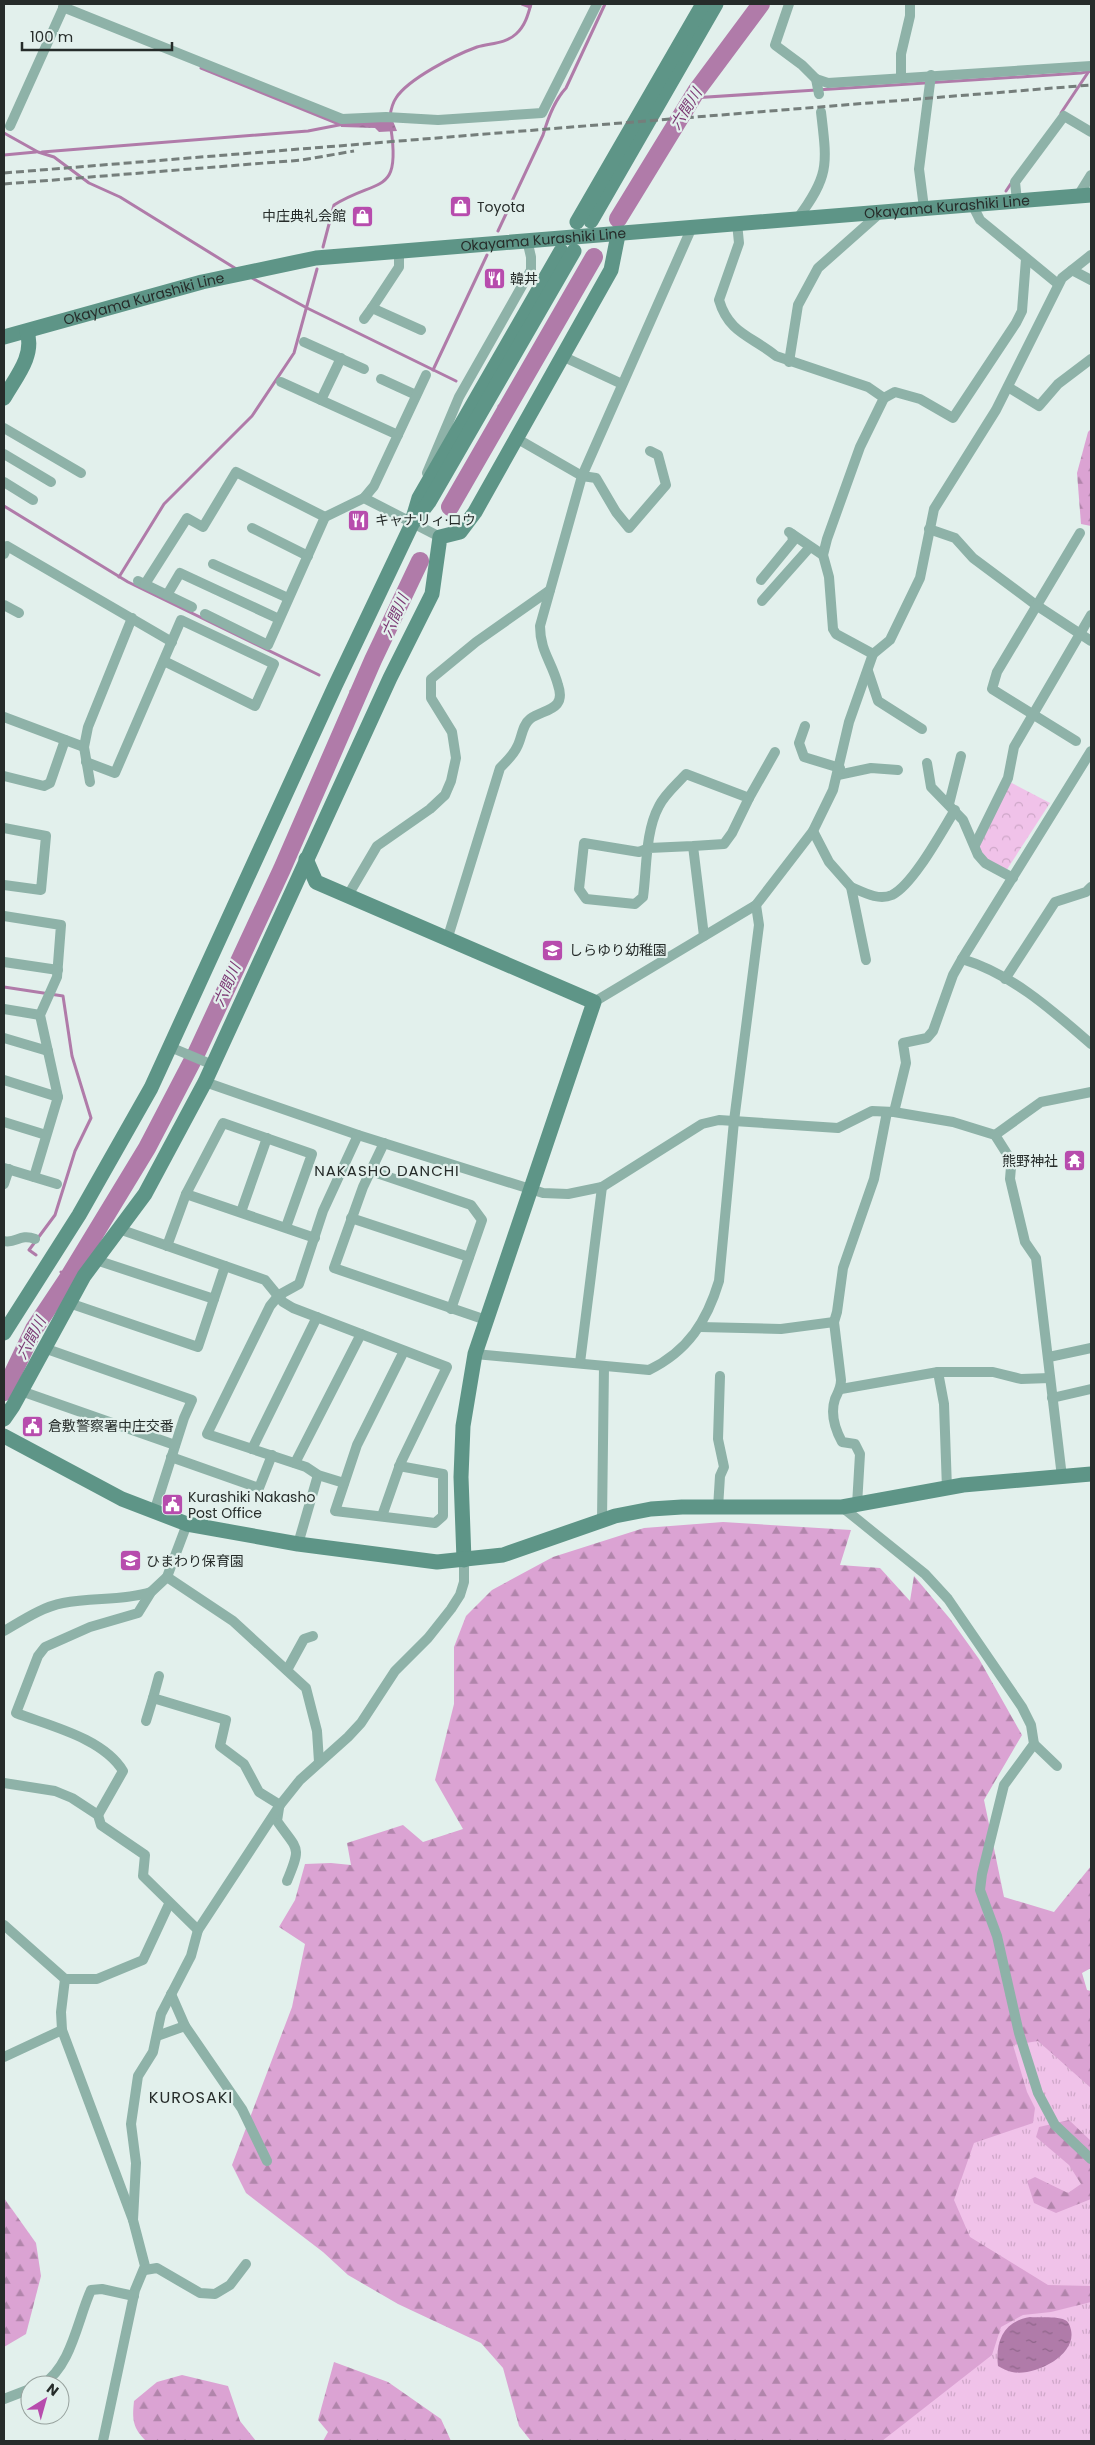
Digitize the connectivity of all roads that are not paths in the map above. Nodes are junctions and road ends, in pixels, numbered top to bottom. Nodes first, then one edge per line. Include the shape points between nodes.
1 (597, 4) edge
2 (703, 4) edge
3 (716, 4) edge
4 (790, 4) edge
5 (910, 4) edge
6 (67, 7) edge
7 (1090, 66) edge
8 (901, 78) junction
9 (930, 81) junction
10 (821, 112) dead end
11 (10, 126) dead end
12 (1091, 132) edge
13 (1091, 175) edge
14 (1085, 196) edge
15 (1017, 200) junction
16 (975, 203) junction
17 (924, 208) junction
18 (880, 212) junction
19 (798, 218) junction
20 (737, 223) junction
21 (692, 227) junction
22 (618, 235) junction
23 (528, 240) junction
24 (399, 250) junction
25 (1091, 255) edge
26 (1026, 259) junction
27 (1072, 270) junction
28 (1091, 280) edge
29 (1058, 284) junction
30 (372, 308) junction
31 (364, 319) dead end
32 (422, 330) dead end
33 (27, 332) junction
34 (4, 337) edge
35 (304, 342) dead end
36 (562, 356) junction
37 (341, 358) junction
38 (1091, 359) edge
39 (789, 362) junction
40 (364, 369) dead end
41 (426, 375) dead end
42 (381, 379) dead end
43 (281, 382) dead end
44 (622, 384) junction
45 (1008, 387) junction
46 (416, 395) junction
47 (4, 398) edge
48 (884, 398) junction
49 (321, 400) junction
50 (4, 428) edge
51 (398, 435) junction
52 (516, 438) junction
53 (650, 451) dead end
54 (4, 454) edge
55 (81, 473) dead end
56 (582, 476) junction
57 (4, 482) edge
58 (52, 482) dead end
59 (364, 498) junction
60 (419, 498) junction
61 (33, 500) dead end
62 (325, 517) junction
63 (412, 524) junction
64 (252, 528) dead end
65 (929, 529) junction
66 (1080, 533) dead end
67 (440, 537) junction
68 (810, 547) junction
69 (4, 554) edge
70 (824, 555) junction
71 (308, 556) junction
72 (213, 564) dead end
73 (761, 580) dead end
74 (550, 590) junction
75 (167, 595) junction
76 (288, 598) junction
77 (762, 601) dead end
78 (1036, 604) junction
79 (4, 605) edge
80 (192, 607) dead end
81 (20, 613) dead end
82 (205, 614) dead end
83 (1091, 615) edge
84 (132, 618) junction
85 (279, 619) junction
86 (1080, 634) junction
87 (1091, 641) edge
88 (172, 642) junction
89 (873, 654) junction
90 (164, 661) junction
91 (868, 671) junction
92 (1033, 714) junction
93 (4, 717) edge
94 (805, 726) dead end
95 (922, 729) dead end
96 (65, 740) junction
97 (1076, 741) dead end
98 (84, 747) junction
99 (1091, 751) edge
100 (775, 752) dead end
101 (961, 756) dead end
102 (86, 762) junction
103 (926, 763) dead end
104 (898, 770) dead end
105 (838, 772) junction
106 (4, 776) edge
107 (90, 782) dead end
108 (749, 798) junction
109 (952, 807) junction
110 (4, 828) edge
111 (813, 830) junction
112 (974, 845) junction
113 (693, 846) junction
114 (649, 848) junction
115 (306, 859) junction
116 (1013, 878) junction
117 (316, 882) junction
118 (4, 885) edge
119 (851, 887) junction
120 (1091, 887) edge
121 (288, 897) junction
122 (348, 897) junction
123 (756, 905) junction
124 (4, 916) edge
125 (704, 936) junction
126 (447, 940) junction
127 (962, 959) junction
128 (866, 960) dead end
129 (4, 962) edge
130 (58, 970) junction
131 (1005, 979) junction
132 (594, 1002) junction
133 (4, 1009) edge
134 (40, 1014) junction
135 (4, 1038) edge
136 (1091, 1044) edge
137 (170, 1047) junction
138 (48, 1052) junction
139 (208, 1063) junction
140 (4, 1080) edge
141 (205, 1082) junction
142 (1091, 1092) edge
143 (58, 1097) junction
144 (890, 1112) junction
145 (734, 1121) junction
146 (4, 1122) edge
147 (46, 1135) junction
148 (358, 1135) junction
149 (995, 1135) junction
150 (267, 1138) junction
151 (384, 1143) junction
152 (6, 1168) edge
153 (371, 1171) junction
154 (34, 1177) junction
155 (4, 1184) edge
156 (57, 1184) dead end
157 (602, 1187) junction
158 (531, 1190) junction
159 (186, 1194) junction
160 (241, 1212) junction
161 (351, 1218) junction
162 (286, 1226) junction
163 (119, 1229) junction
164 (314, 1238) junction
165 (35, 1239) dead end
166 (4, 1241) edge
167 (167, 1246) junction
168 (469, 1257) junction
169 (96, 1260) junction
170 (225, 1266) junction
171 (278, 1295) junction
172 (214, 1300) junction
173 (69, 1303) junction
174 (452, 1309) junction
175 (317, 1318) junction
176 (486, 1320) junction
177 (834, 1322) junction
178 (700, 1327) junction
179 (4, 1333) edge
180 (361, 1334) junction
181 (44, 1348) junction
182 (1091, 1348) edge
183 (404, 1351) junction
184 (475, 1354) junction
185 (1049, 1356) junction
186 (580, 1363) junction
187 (604, 1366) junction
188 (938, 1372) junction
189 (720, 1376) dead end
190 (1050, 1378) junction
191 (841, 1389) junction
192 (1091, 1389) edge
193 (21, 1391) junction
194 (1052, 1398) junction
195 (4, 1419) edge
196 (4, 1436) edge
197 (175, 1445) junction
198 (252, 1449) junction
199 (272, 1455) junction
200 (171, 1458) junction
201 (295, 1463) junction
202 (399, 1466) junction
203 (1091, 1474) edge
204 (318, 1475) junction
205 (1062, 1477) junction
206 (344, 1483) junction
207 (947, 1488) junction
208 (850, 1506) junction
209 (718, 1508) junction
210 (154, 1512) junction
211 (382, 1516) junction
212 (602, 1520) junction
213 (187, 1524) junction
214 (298, 1544) junction
215 (464, 1560) junction
216 (168, 1577) junction
217 (152, 1592) junction
218 (4, 1631) edge
219 (313, 1636) dead end
220 (287, 1670) junction
221 (159, 1676) dead end
222 (153, 1698) junction
223 (146, 1722) dead end
224 (1034, 1744) junction
225 (319, 1762) junction
226 (1057, 1766) dead end
227 (4, 1782) edge
228 (280, 1805) junction
229 (98, 1816) junction
230 (287, 1881) dead end
231 (169, 1904) junction
232 (4, 1925) edge
233 (198, 1930) junction
234 (65, 1979) junction
235 (171, 1994) junction
236 (185, 2026) junction
237 (62, 2030) junction
238 (157, 2036) junction
239 (4, 2057) edge
240 (1091, 2159) edge
241 (267, 2161) dead end
242 (133, 2220) junction
243 (246, 2264) dead end
244 (145, 2270) junction
245 (134, 2296) junction
246 (55, 2375) edge
247 (20, 2393) edge
248 (4, 2399) edge
249 (103, 2441) edge

1 - 6 street via 542,113 438,120 342,119
2 - 3 street via 584,222
4 - 8 street via 776,45 802,65 818,88 828,83
5 - 8 street
6 - 11 street
7 - 9 street
8 - 9 street
9 - 17 street via 919,169
10 - 19 street via 825,168 821,182
12 - 15 street via 1064,116 1015,182
13 - 14 street
14 - 15 street, Okayama Kurashiki Line
15 - 16 street, Okayama Kurashiki Line
16 - 17 street, Okayama Kurashiki Line
16 - 26 street via 980,220
17 - 18 street, Okayama Kurashiki Line
18 - 19 street, Okayama Kurashiki Line
18 - 39 street via 818,268 798,306
19 - 20 street, Okayama Kurashiki Line
20 - 21 street, Okayama Kurashiki Line
20 - 39 street via 739,243 720,290 720,306 729,323
21 - 22 street, Okayama Kurashiki Line
21 - 44 street
22 - 23 street, Okayama Kurashiki Line
22 - 36 street via 611,270
23 - 24 street, Okayama Kurashiki Line
23 - 60 street via 530,270 458,397
24 - 30 street via 399,268
24 - 33 street, Okayama Kurashiki Line via 316,258 233,274
25 - 27 street
26 - 29 street
26 - 48 street via 1022,311 953,418 920,399 895,392
27 - 28 street
27 - 29 street
29 - 45 street
30 - 31 street
30 - 32 street
33 - 34 street, Okayama Kurashiki Line
33 - 47 street via 30,346 25,361
35 - 37 street
36 - 44 street
36 - 52 street
37 - 40 street
37 - 49 street
38 - 45 street via 1058,384 1038,406
39 - 48 street via 868,387
41 - 46 street
42 - 46 street
43 - 49 street
44 - 56 street
45 - 65 street via 943,492
46 - 51 street
48 - 70 street via 840,498
49 - 51 street
50 - 55 street
51 - 59 street via 374,486
52 - 56 street
52 - 67 street via 466,525 460,532
53 - 56 street via 658,455 666,485 629,528 596,478
54 - 58 street
56 - 74 street
57 - 61 street
59 - 62 street
59 - 63 street
60 - 63 street
60 - 63 street via 568,251 429,502
62 - 71 street
62 - 75 street via 236,472 203,527 187,518 141,582
63 - 67 street
63 - 137 street
64 - 71 street
65 - 78 street via 955,538 973,558
65 - 89 street via 920,578 890,640
66 - 78 street
67 - 115 street via 432,594
68 - 70 street
68 - 73 street via 790,533 793,541
68 - 77 street
69 - 84 street via 8,546
70 - 89 street via 833,629 836,634
71 - 76 street
72 - 76 street
74 - 122 street via 476,642 431,679 431,698 452,732 456,758 451,781 445,795 430,809 377,846
74 - 126 street via 540,626 540,642 559,686 560,698 554,708 530,719 517,748 500,768
75 - 80 street
75 - 85 street via 180,573
76 - 85 street
78 - 86 street
78 - 92 street via 997,672 992,688
79 - 81 street
82 - 85 street via 268,645
83 - 86 street
84 - 88 street
84 - 98 street via 88,727
86 - 87 street
86 - 92 street
88 - 90 street
88 - 90 street via 181,620 274,664 256,706
89 - 91 street
90 - 102 street via 115,773
91 - 95 street via 878,701
91 - 105 street via 850,722
92 - 97 street
92 - 112 street via 1014,747 1008,778
93 - 96 street
94 - 105 street via 799,743 804,757
96 - 98 street
96 - 106 street via 50,783 44,786
98 - 102 street
99 - 116 street
100 - 108 street
101 - 109 street
102 - 107 street
103 - 109 street via 931,787
104 - 105 street via 870,768
105 - 111 street
108 - 113 street via 724,844
108 - 114 street via 686,774 659,804
109 - 112 street via 963,820
109 - 119 street via 923,860 892,895 876,897
110 - 118 street via 46,836 41,890
111 - 119 street via 829,862
111 - 123 street
112 - 116 street via 985,863
113 - 114 street
113 - 125 street
114 - 114 street via 643,897 635,904 586,899 579,889 584,843 639,852
115 - 117 street
115 - 121 street
116 - 127 street
117 - 121 street
117 - 122 street
119 - 128 street
120 - 131 street via 1086,892 1054,902
121 - 139 street
122 - 126 street
123 - 125 street
123 - 145 street via 759,925
124 - 130 street via 61,925
125 - 132 street
126 - 132 street
127 - 131 street
127 - 144 street via 933,1031 927,1038 903,1043 906,1063
129 - 130 street
130 - 134 street
131 - 136 street via 1032,994
132 - 158 street
133 - 134 street
134 - 138 street
135 - 138 street
137 - 139 street
137 - 179 street via 111,1161
138 - 143 street
139 - 141 street
140 - 143 street
141 - 148 street
141 - 163 street via 145,1194
142 - 149 street via 1041,1102
143 - 147 street
144 - 145 street via 872,1111 838,1128
144 - 149 street via 953,1122
144 - 177 street via 874,1179 843,1268
145 - 157 street via 702,1124
145 - 178 street via 719,1281 712,1305
146 - 147 street
147 - 154 street
148 - 151 street
148 - 164 street
149 - 185 street via 1007,1154 1025,1242 1036,1258
150 - 159 street via 223,1123
150 - 160 street
150 - 162 street via 312,1154
151 - 153 street
151 - 158 street
152 - 154 street
152 - 155 street
153 - 161 street
153 - 168 street via 472,1205 482,1220
154 - 156 street
157 - 158 street via 568,1194
157 - 186 street
158 - 176 street
159 - 160 street
159 - 167 street
160 - 162 street
161 - 168 street
161 - 174 street via 334,1268
162 - 164 street
163 - 167 street
163 - 169 street
164 - 171 street via 299,1284
165 - 166 street via 25,1236
167 - 170 street
168 - 174 street
169 - 172 street
169 - 173 street
170 - 171 street via 265,1280
170 - 172 street
171 - 175 street via 293,1308
171 - 198 street via 207,1434
172 - 173 street via 198,1347
173 - 181 street
174 - 176 street
175 - 180 street
175 - 198 street
176 - 184 street
177 - 178 street via 781,1329
177 - 191 street
178 - 187 street via 687,1344 649,1370
180 - 183 street
180 - 201 street
181 - 193 street
181 - 197 street via 192,1400
182 - 185 street
183 - 202 street via 447,1367
183 - 206 street via 357,1444
184 - 186 street
184 - 215 street via 463,1426
185 - 190 street
186 - 187 street
187 - 212 street
188 - 190 street via 993,1372 1021,1379
188 - 191 street
188 - 207 street via 944,1404
189 - 209 street via 718,1439 724,1467 720,1476
190 - 194 street
191 - 208 street via 833,1412 835,1429 842,1442 855,1444 860,1454
192 - 194 street
193 - 195 street
193 - 197 street
194 - 205 street
196 - 210 street via 122,1499
197 - 200 street
198 - 199 street
199 - 200 street via 259,1488
199 - 201 street
200 - 210 street
201 - 204 street
202 - 211 street
202 - 211 street via 443,1474 442,1516 435,1523
203 - 205 street
204 - 206 street
204 - 214 street
205 - 207 street
206 - 211 street via 335,1510
207 - 208 street
208 - 209 street
208 - 224 street via 926,1574 948,1599 1022,1707 1031,1725
209 - 212 street via 651,1509
210 - 213 street
212 - 215 street via 503,1555
213 - 214 street
213 - 216 street
214 - 215 street via 437,1562
215 - 225 street via 464,1582 451,1609 396,1671 348,1737
216 - 217 street
216 - 220 street via 233,1621
217 - 218 street via 133,1598 62,1603
217 - 229 street via 138,1613 90,1627 45,1647 38,1656 16,1713 82,1737 117,1762 123,1771
219 - 220 street via 304,1639
220 - 225 street via 306,1688 317,1730
221 - 222 street
222 - 223 street
222 - 228 street via 226,1720 220,1746 244,1764 259,1792
224 - 226 street
224 - 240 street via 1004,1785 980,1890 997,1936 1019,2033 1038,2093 1055,2125
225 - 228 street
227 - 229 street via 55,1791
228 - 230 street via 277,1821 296,1845 298,1856
228 - 233 street
229 - 231 street via 101,1824 145,1854 143,1876
231 - 233 street
231 - 234 street via 143,1960 97,1979
232 - 234 street
233 - 235 street via 191,1956
234 - 237 street
235 - 236 street
235 - 238 street via 161,2014
236 - 238 street
236 - 241 street via 242,2109
237 - 239 street
237 - 242 street
238 - 242 street via 153,2052 138,2076 133,2107 136,2163
242 - 244 street
243 - 244 street via 230,2285 215,2294 200,2293 157,2268
244 - 245 street
245 - 246 street via 102,2289 91,2290 75,2336
245 - 249 street
247 - 248 street

